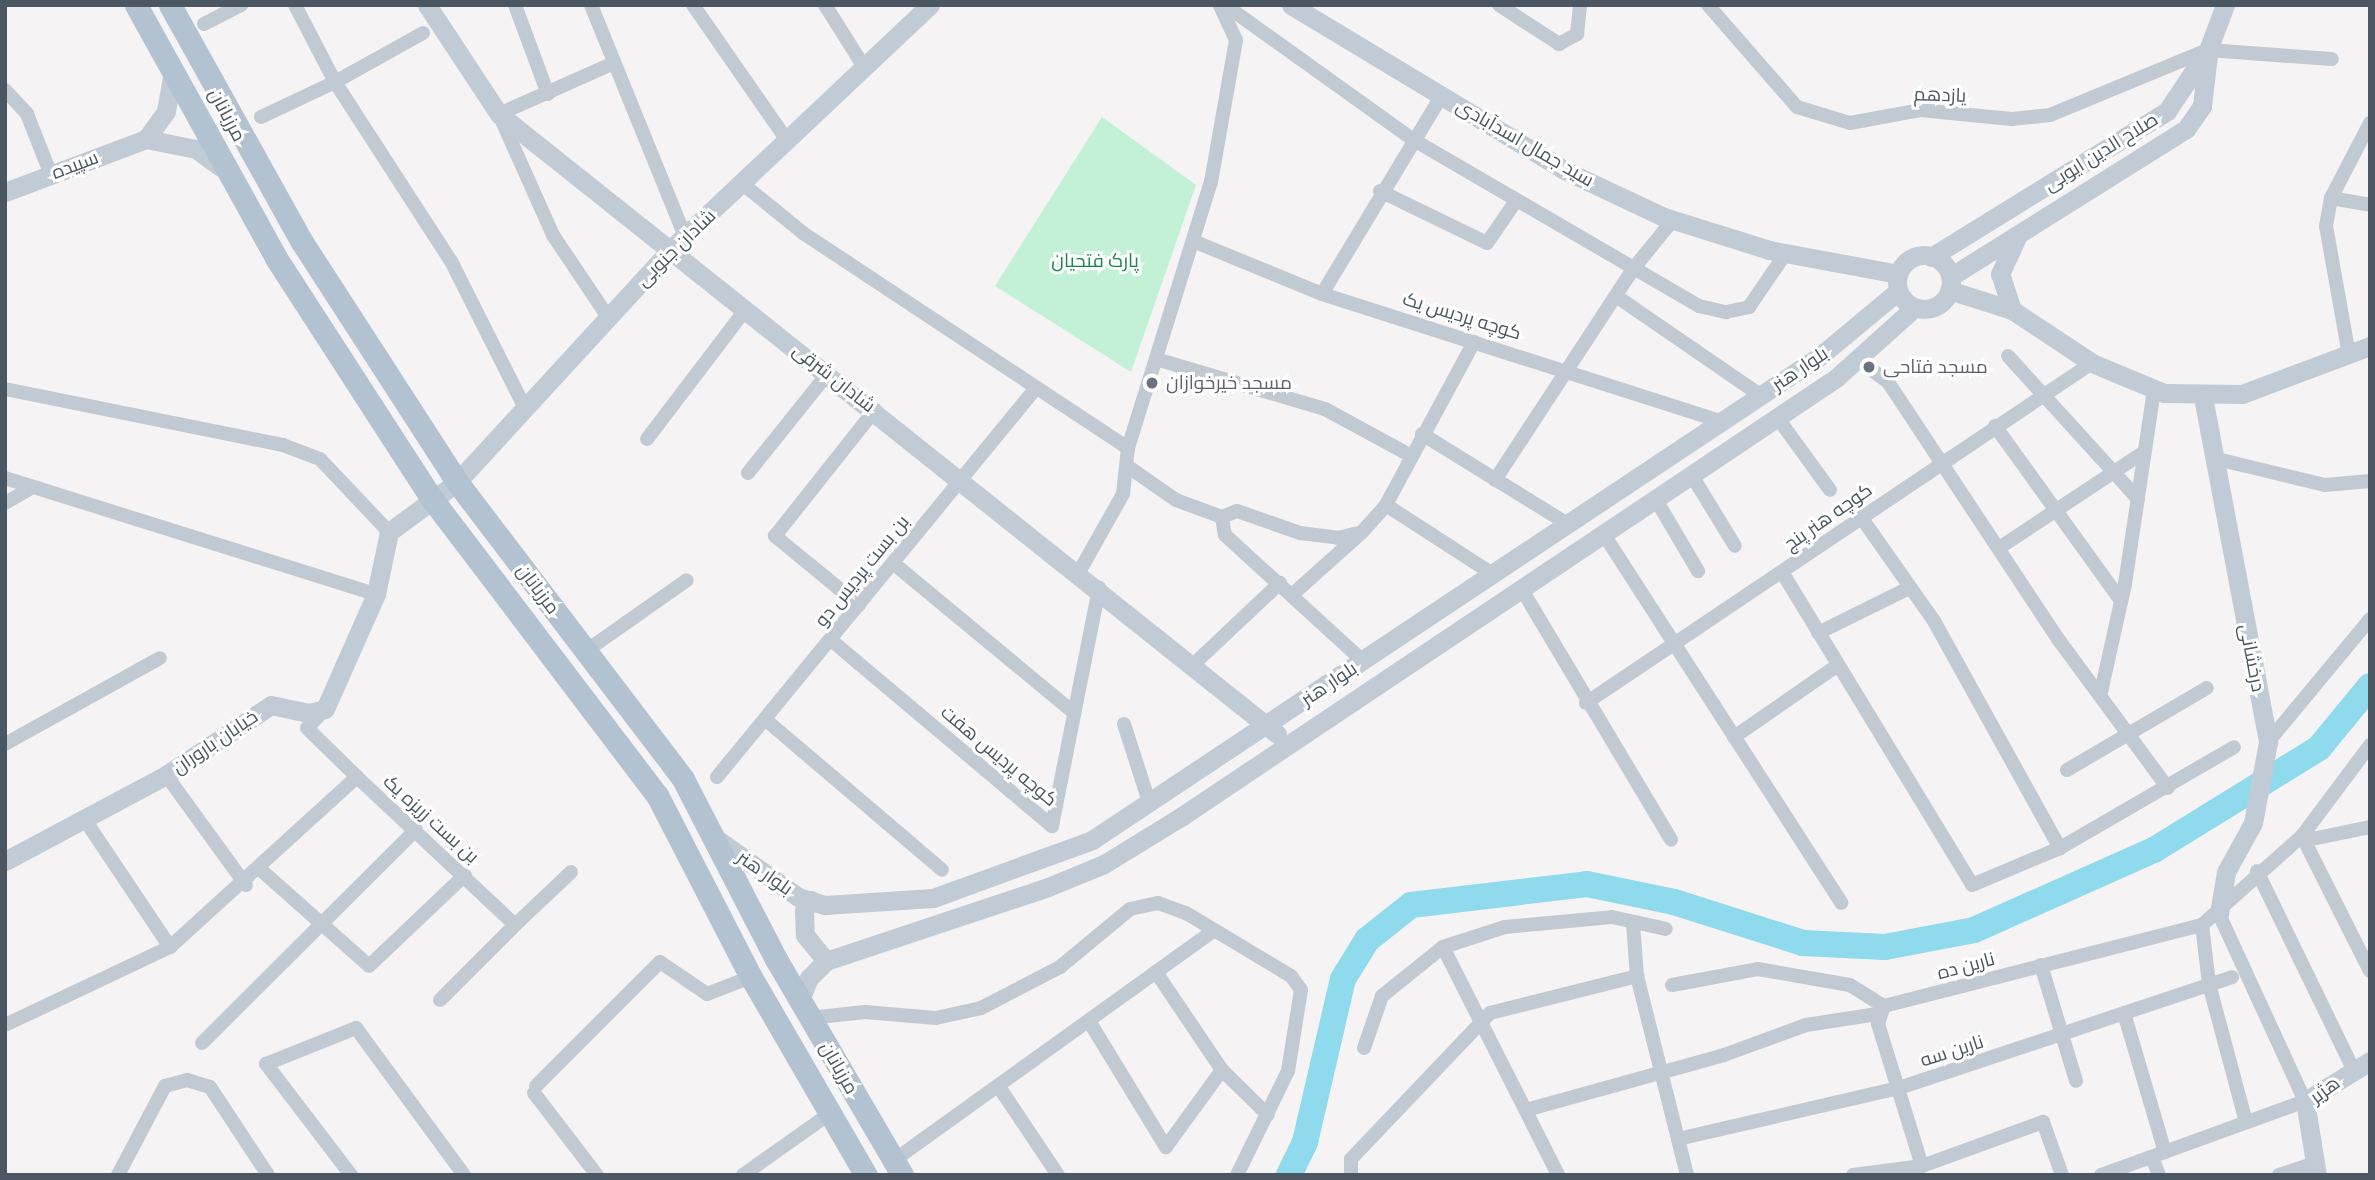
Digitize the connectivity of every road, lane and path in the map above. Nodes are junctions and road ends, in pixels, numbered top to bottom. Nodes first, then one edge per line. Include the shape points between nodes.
1 (136, 5) edge
2 (170, 5) edge
3 (241, 5) edge
4 (295, 5) edge
5 (427, 5) edge
6 (515, 5) edge
7 (591, 5) edge
8 (693, 5) edge
9 (825, 5) edge
10 (930, 5) edge
11 (1220, 5) edge
12 (1225, 5) edge
13 (1291, 5) edge
14 (1499, 5) edge
15 (1580, 5) edge
16 (1707, 5) edge
17 (2225, 5) edge
18 (204, 24) dead end
19 (423, 33) dead end
20 (2208, 50) junction
21 (2332, 59) dead end
22 (614, 63) junction
23 (864, 67) junction
24 (172, 77) junction
25 (335, 82) junction
26 (5, 90) edge
27 (548, 93) junction
28 (1442, 95) junction
29 (499, 114) junction
30 (261, 117) dead end
31 (2370, 123) edge
32 (146, 139) junction
33 (1412, 139) junction
34 (787, 140) junction
35 (221, 167) junction
36 (51, 175) junction
37 (744, 185) junction
38 (1380, 191) junction
39 (5, 192) edge
40 (2331, 198) junction
41 (1514, 204) junction
42 (2370, 205) edge
43 (1673, 220) junction
44 (2018, 235) junction
45 (1193, 241) junction
46 (678, 243) junction
47 (1786, 253) junction
48 (1931, 257) junction
49 (1633, 269) junction
50 (1898, 283) junction
51 (1950, 283) junction
52 (1322, 294) junction
53 (1616, 296) junction
54 (1914, 308) junction
55 (746, 309) junction
56 (2011, 310) junction
57 (608, 317) junction
58 (1474, 342) junction
59 (2370, 346) edge
60 (2349, 355) junction
61 (2008, 356) dead end
62 (1156, 359) junction
63 (1858, 360) junction
64 (2092, 363) junction
65 (1567, 371) junction
66 (828, 373) junction
67 (1036, 388) junction
68 (5, 389) edge
69 (2154, 390) junction
70 (2044, 394) junction
71 (1760, 395) junction
72 (2203, 397) junction
73 (525, 408) junction
74 (874, 410) junction
75 (1777, 417) junction
76 (1722, 422) junction
77 (1995, 426) junction
78 (1422, 434) junction
79 (647, 439) dead end
80 (1128, 448) junction
81 (2144, 452) junction
82 (1408, 454) junction
83 (2213, 458) junction
84 (1942, 462) junction
85 (1130, 468) junction
86 (2113, 472) junction
87 (748, 473) dead end
88 (1691, 474) junction
89 (5, 478) edge
90 (961, 479) junction
91 (1495, 480) junction
92 (2370, 481) edge
93 (457, 482) junction
94 (29, 489) junction
95 (1830, 490) dead end
96 (1655, 498) junction
97 (432, 499) junction
98 (2138, 499) junction
99 (5, 503) edge
100 (1386, 505) junction
101 (2056, 510) junction
102 (1222, 517) junction
103 (1861, 517) junction
104 (1568, 524) junction
105 (389, 532) junction
106 (1362, 532) junction
107 (1603, 533) junction
108 (1735, 546) dead end
109 (1998, 548) junction
110 (894, 562) junction
111 (1698, 571) dead end
112 (1079, 572) junction
113 (1782, 572) junction
114 (1491, 573) junction
115 (687, 580) dead end
116 (1280, 583) junction
117 (1099, 588) junction
118 (1521, 588) junction
119 (1907, 589) junction
120 (376, 594) junction
121 (1293, 594) junction
122 (2121, 601) junction
123 (859, 605) junction
124 (2370, 619) edge
125 (1818, 633) junction
126 (831, 640) junction
127 (1674, 645) junction
128 (586, 652) junction
129 (160, 658) dead end
130 (1363, 661) junction
131 (1195, 663) junction
132 (1838, 665) junction
133 (2207, 688) dead end
134 (2101, 692) junction
135 (1586, 703) junction
136 (325, 709) junction
137 (1074, 713) junction
138 (766, 720) junction
139 (1270, 723) junction
140 (1124, 724) dead end
141 (2132, 734) junction
142 (1734, 737) junction
143 (2269, 742) junction
144 (5, 744) edge
145 (1284, 745) junction
146 (2370, 745) edge
147 (2234, 747) dead end
148 (2067, 770) dead end
149 (166, 775) junction
150 (356, 777) junction
151 (717, 777) dead end
152 (2168, 788) junction
153 (1150, 805) junction
154 (85, 820) junction
155 (2370, 827) edge
156 (416, 830) junction
157 (714, 837) junction
158 (2304, 838) junction
159 (1671, 840) dead end
160 (2060, 848) junction
161 (686, 850) junction
162 (5, 861) edge
163 (261, 870) junction
164 (942, 870) dead end
165 (2256, 871) junction
166 (571, 872) dead end
167 (465, 875) junction
168 (246, 885) junction
169 (811, 901) junction
170 (1840, 903) dead end
171 (2219, 914) junction
172 (1633, 923) junction
173 (515, 925) junction
174 (2202, 925) junction
175 (320, 927) junction
176 (1666, 929) dead end
177 (1214, 930) junction
178 (170, 947) junction
179 (1443, 947) junction
180 (826, 961) junction
181 (2041, 965) junction
182 (2370, 971) edge
183 (1156, 972) junction
184 (1637, 976) junction
185 (751, 977) junction
186 (2232, 977) dead end
187 (2209, 984) junction
188 (1672, 985) dead end
189 (440, 1000) dead end
190 (805, 1009) junction
191 (1880, 1010) junction
192 (2124, 1013) junction
193 (7, 1019) edge
194 (1089, 1021) junction
195 (1480, 1028) junction
196 (2061, 1036) junction
197 (202, 1043) dead end
198 (1364, 1048) dead end
199 (2362, 1066) edge
200 (1222, 1070) junction
201 (1660, 1072) junction
202 (2076, 1081) dead end
203 (999, 1087) junction
204 (1899, 1088) junction
205 (2305, 1101) junction
206 (1526, 1110) junction
207 (829, 1114) junction
208 (1268, 1115) junction
209 (2246, 1122) junction
210 (1678, 1139) junction
211 (2159, 1154) junction
212 (1922, 1166) junction
213 (898, 1168) edge
214 (2316, 1169) edge
215 (2115, 1172) edge
216 (118, 1175) edge
217 (268, 1175) edge
218 (351, 1175) edge
219 (464, 1175) edge
220 (597, 1175) edge
221 (743, 1175) edge
222 (866, 1175) edge
223 (1058, 1175) edge
224 (1237, 1175) edge
225 (1351, 1175) edge
226 (1558, 1175) edge
227 (1688, 1175) edge
228 (1853, 1175) edge
229 (2062, 1175) edge
230 (2101, 1175) edge
231 (2159, 1175) edge
232 (2280, 1175) edge

1 - 24 main road, مرزبانان
2 - 93 main road, مرزبانان via 302,243
3 - 18 street
4 - 25 street
5 - 29 main road, شادان شرقی
6 - 27 street
7 - 22 street
8 - 34 street
9 - 23 street
10 - 23 main road, شادان جنوبی
11 - 45 street via 1236,40 1211,182
12 - 33 street
13 - 28 main road, سید جمال اسدآبادی
14 - 15 street via 1559,44 1577,34
16 - 20 street, یازدهم via 1783,95 1813,116 1850,123 1920,110 2012,119 2050,116
17 - 20 main road, صلاح الدین ایوبی
19 - 25 street
20 - 21 street
20 - 44 main road via 2202,106 2186,129
20 - 48 main road, صلاح الدین ایوبی via 2156,120
22 - 27 street
22 - 46 street
23 - 34 main road, شادان جنوبی
24 - 32 main road via 166,111
24 - 35 main road, مرزبانان
25 - 30 street
25 - 73 street via 451,261
26 - 36 street via 27,114
27 - 29 street
28 - 33 street
28 - 43 main road, سید جمال اسدآبادی via 1564,170
29 - 46 main road, شادان شرقی
29 - 57 street via 553,235
31 - 40 street
32 - 35 main road via 196,149
32 - 36 main road, سپیده
33 - 38 street
33 - 41 street
34 - 37 main road, شادان جنوبی
35 - 97 main road, مرزبانان
36 - 39 main road, سپیده
37 - 46 main road, شادان جنوبی
37 - 67 street via 803,233
38 - 41 street via 1487,243
38 - 52 street
40 - 42 street
40 - 60 street via 2326,226
41 - 49 street
43 - 47 main road, سید جمال اسدآبادی
43 - 49 street
44 - 51 main road
44 - 56 main road via 2000,274
45 - 52 street, کوچه پردیس یک
45 - 62 street
46 - 55 main road, شادان شرقی
46 - 57 main road, شادان جنوبی
47 - 49 street via 1759,299 1734,311 1699,306
47 - 50 main road, سید جمال اسدآبادی
48 - 50 main road via 1910,259
48 - 51 main road
49 - 53 street
50 - 54 main road
50 - 71 main road, بلوار هنر via 1820,356
51 - 54 main road via 1936,306
51 - 56 main road
52 - 58 street, کوچه پردیس یک
53 - 65 street
53 - 71 street
54 - 63 main road, بلوار هنر
55 - 66 main road, شادان شرقی
55 - 79 street
56 - 64 main road
57 - 73 main road, شادان جنوبی
58 - 65 street, کوچه پردیس یک
58 - 78 street
59 - 60 main road
60 - 72 main road via 2280,384
61 - 70 street
62 - 80 street
62 - 82 street via 1325,410
63 - 75 main road, بلوار هنر
63 - 84 street via 1888,382
64 - 69 main road
64 - 70 street, کوچه هنر پنج
65 - 76 street, کوچه پردیس یک
65 - 91 street
66 - 74 main road, شادان شرقی
66 - 87 street
67 - 80 street
67 - 90 street, بن بست پردیس دو
68 - 105 street via 283,445 320,459
69 - 72 main road
69 - 81 street
70 - 77 street, کوچه هنر پنج
70 - 86 street
71 - 76 main road, بلوار هنر
72 - 83 main road, درخشانی
73 - 93 main road, شادان جنوبی
74 - 90 main road, شادان شرقی
74 - 123 street via 775,536
75 - 88 main road, بلوار هنر
75 - 95 street
76 - 104 main road, بلوار هنر
77 - 84 street, کوچه هنر پنج
77 - 101 street
78 - 82 street
78 - 91 street
80 - 85 street
81 - 86 street
81 - 98 street
82 - 100 street
83 - 92 street via 2326,485
83 - 143 main road, درخشانی
84 - 103 street, کوچه هنر پنج
84 - 109 street
85 - 102 street via 1175,500
85 - 112 street via 1123,494
86 - 98 street
86 - 101 street
88 - 96 main road, بلوار هنر
88 - 108 street
89 - 94 street
90 - 110 street, بن بست پردیس دو
90 - 112 main road, شادان شرقی
91 - 104 street
93 - 97 main road, شادان جنوبی
93 - 128 main road, مرزبانان
94 - 99 street
94 - 120 street
96 - 107 main road, بلوار هنر
96 - 111 street
97 - 105 main road
97 - 161 main road, مرزبانان via 657,795
98 - 122 street
100 - 106 street
100 - 114 street
101 - 109 street
101 - 122 street
102 - 106 street via 1237,511 1300,533 1338,538
102 - 116 street via 1225,534
103 - 113 street, کوچه هنر پنج
103 - 119 street
104 - 114 main road, بلوار هنر
105 - 120 main road
106 - 121 street
107 - 118 main road, بلوار هنر
107 - 127 street
109 - 134 street
110 - 123 street, بن بست پردیس دو
110 - 137 street
112 - 117 main road, شادان شرقی
113 - 125 street
113 - 127 street, کوچه هنر پنج
114 - 130 main road, بلوار هنر
115 - 128 street
116 - 121 street
116 - 131 street
117 - 131 main road, شادان شرقی
117 - 137 street, کوچه پردیس هفت
118 - 135 street
118 - 145 main road, بلوار هنر
119 - 125 street
119 - 160 street via 1934,621
120 - 136 main road
121 - 130 street
122 - 134 street
123 - 126 street, بن بست پردیس دو
124 - 143 street
125 - 132 street
126 - 137 street, کوچه پردیس هفت via 1052,826
126 - 138 street, بن بست پردیس دو
127 - 135 street, کوچه هنر پنج
127 - 142 street
128 - 157 main road, مرزبانان via 683,779
129 - 144 street
130 - 139 main road, بلوار هنر
131 - 139 main road, شادان شرقی
132 - 142 street
132 - 160 street via 1972,886
133 - 141 street
134 - 141 street
135 - 159 street
136 - 149 main road, خیابان باروران via 309,713 271,705
136 - 150 street via 307,728
138 - 151 street, بن بست پردیس دو
138 - 164 street
139 - 145 main road, شادان شرقی
139 - 153 main road, بلوار هنر
140 - 153 street
141 - 148 street
141 - 152 street
142 - 170 street
143 - 171 main road, درخشانی via 2253,823 2226,872
145 - 180 main road, بلوار هنر via 1104,864 995,908
146 - 158 street
147 - 152 street
149 - 154 main road, خیابان باروران
149 - 168 street
150 - 156 street, بن بست زریزه یک
150 - 163 street, بن بست زریزه یک
152 - 160 street
153 - 169 main road, بلوار هنر via 1092,840 986,883 933,898
154 - 162 main road, خیابان باروران
154 - 178 street
155 - 158 street
156 - 167 street, بن بست زریزه یک
156 - 175 street
157 - 161 main road
157 - 169 main road, بلوار هنر
157 - 190 main road, مرزبانان
158 - 165 street, نارین ده
158 - 182 street
161 - 185 main road, مرزبانان
163 - 168 street, بن بست زریزه یک
163 - 175 street
165 - 171 street, نارین ده
165 - 199 street
166 - 173 street
167 - 173 street, بن بست زریزه یک
167 - 175 street via 369,966
168 - 178 street, بن بست زریزه یک
169 - 180 main road via 804,910 805,935
171 - 174 street, نارین ده
171 - 205 street
172 - 176 street
172 - 179 street via 1612,917 1505,927
172 - 184 street
173 - 189 street
174 - 181 street, نارین ده
174 - 187 street
175 - 197 street
177 - 183 street
177 - 190 street via 1158,903 1130,909 1059,967 981,1008 936,1018
177 - 208 street via 1291,976 1301,990 1288,1071
178 - 193 street, بن بست زریزه یک
179 - 195 street
179 - 198 street via 1382,996
180 - 190 main road via 809,978
181 - 191 street, نارین ده
181 - 196 street
183 - 194 street
183 - 200 street
184 - 195 street via 1490,1013
184 - 201 street
185 - 207 main road, مرزبانان
185 - 220 street via 707,994 660,962 535,1089
186 - 187 street, نارین سه
187 - 192 street, نارین سه
187 - 209 street
188 - 191 street via 1758,969 1850,985
190 - 213 main road, مرزبانان
191 - 201 street, نارین ده via 1805,1025
191 - 204 street
192 - 196 street, نارین سه
192 - 211 street
194 - 200 street via 1166,1147
194 - 203 street
195 - 206 street
195 - 225 street via 1351,1160
196 - 202 street
196 - 204 street, نارین سه
199 - 205 main road, هژیر
200 - 208 street
201 - 206 street, نارین ده
201 - 210 street
203 - 213 street
203 - 223 street
204 - 210 street, نارین سه
204 - 212 street
205 - 209 street
205 - 214 main road, هژیر
206 - 226 street
207 - 221 street
207 - 222 main road, مرزبانان
208 - 224 street
209 - 211 street
210 - 227 street
211 - 215 street
211 - 231 street
212 - 228 street
212 - 229 street via 2043,1122
214 - 232 street
215 - 230 street
216 - 217 street via 165,1086 187,1080 210,1087
218 - 219 street via 266,1064 356,1028

